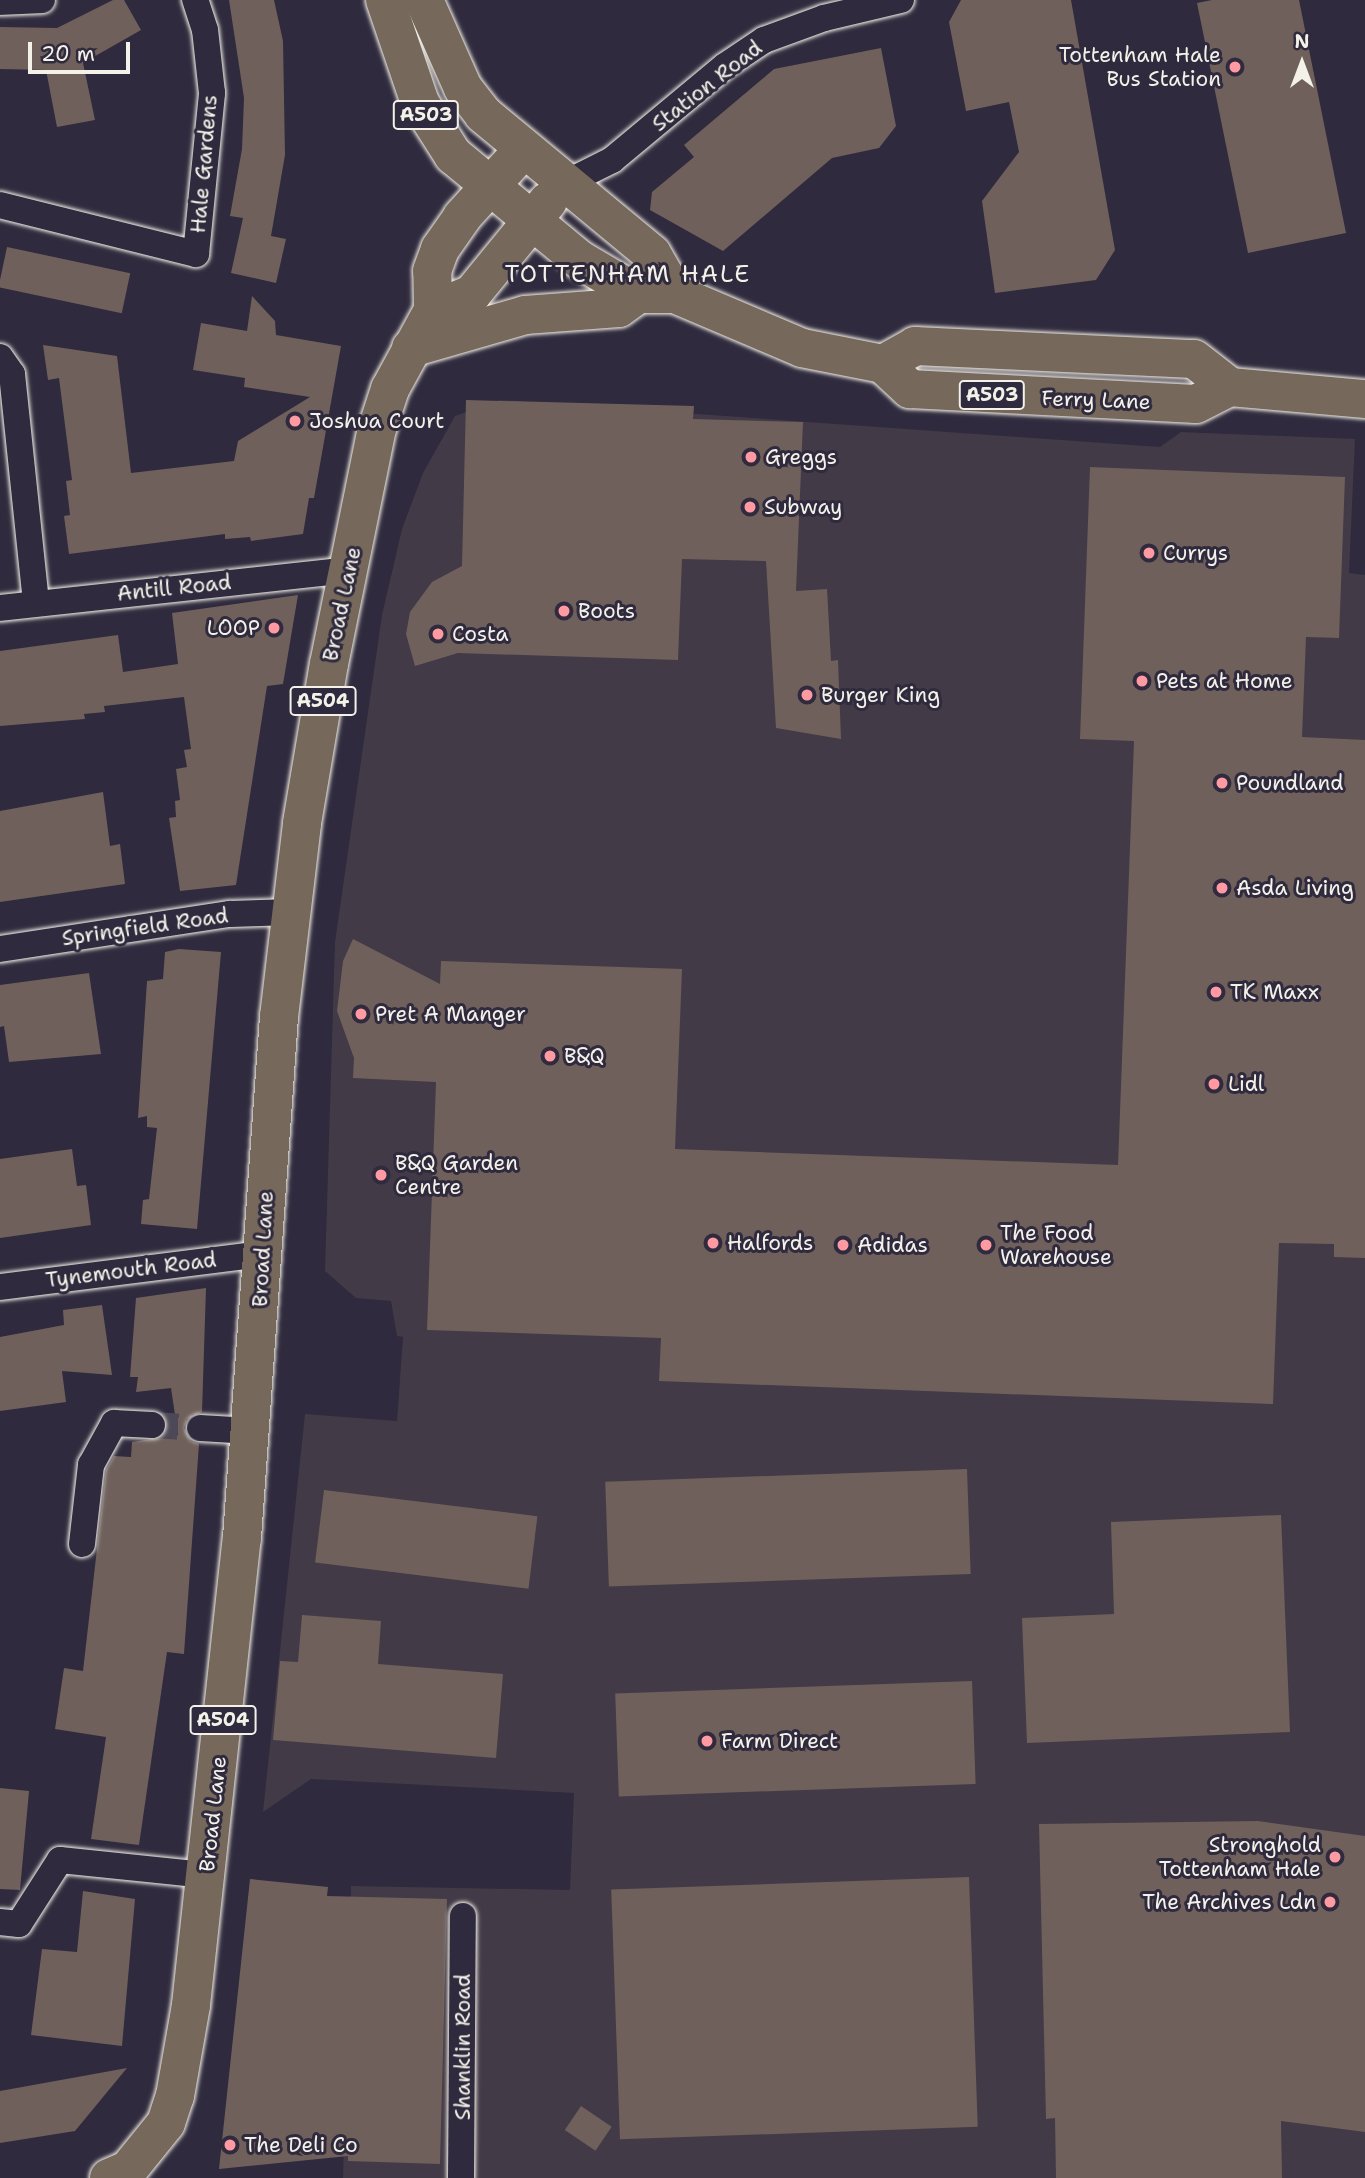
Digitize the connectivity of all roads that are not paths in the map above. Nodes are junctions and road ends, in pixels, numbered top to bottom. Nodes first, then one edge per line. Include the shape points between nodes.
1 (42, 0) edge
2 (195, 0) edge
3 (385, 0) edge
4 (424, 0) edge
5 (901, 0) edge
6 (0, 2) edge
7 (523, 150) junction
8 (564, 184) junction
9 (489, 189) junction
10 (0, 205) edge
11 (531, 221) junction
12 (657, 294) junction
13 (433, 310) junction
14 (411, 348) junction
15 (0, 357) edge
16 (1365, 399) edge
17 (349, 570) junction
18 (36, 603) junction
19 (0, 608) edge
20 (290, 912) junction
21 (0, 949) edge
22 (262, 1254) junction
23 (0, 1287) edge
24 (152, 1425) tunnel mouth
25 (200, 1428) tunnel mouth
26 (251, 1431) junction
27 (82, 1544) dead end
28 (206, 1875) junction
29 (463, 1916) dead end
30 (0, 1922) edge
31 (127, 2175) edge
32 (461, 2178) edge

1 - 6 street
2 - 10 street, Hale Gardens via 205,30 212,93 196,254
3 - 9 main road, A503 via 430,125
4 - 7 main road, A503 via 463,88 483,114
5 - 8 street, Station Road via 824,18 764,40 724,66 612,160
7 - 8 main road, A503
7 - 9 main road
8 - 11 main road
8 - 12 main road, A503 via 652,254
9 - 11 main road, A503
9 - 13 main road via 440,249 432,271
11 - 12 main road, Ferry Lane / A503 via 580,260
11 - 13 main road via 472,294
12 - 14 main road via 620,309 525,315
12 - 16 main road, Ferry Lane / A503 via 802,348 883,364 910,389 1196,404 1230,387
13 - 14 main road, Broad Lane / A504
14 - 17 main road, Broad Lane / A504 via 377,429
15 - 18 street via 12,374
17 - 18 street, Antill Road
17 - 20 main road, Broad Lane / A504 via 329,664
18 - 19 street, Antill Road
20 - 21 street, Springfield Road via 240,913
20 - 22 main road, Broad Lane / A504
22 - 23 street, Tynemouth Road
22 - 26 main road, Broad Lane / A504
24 - 27 street via 114,1423 91,1465
25 - 26 street
26 - 28 main road, Broad Lane / A504
28 - 30 street via 60,1860 19,1924
28 - 31 main road, Broad Lane / A504 via 175,2096 166,2123
29 - 32 street, Shanklin Road

